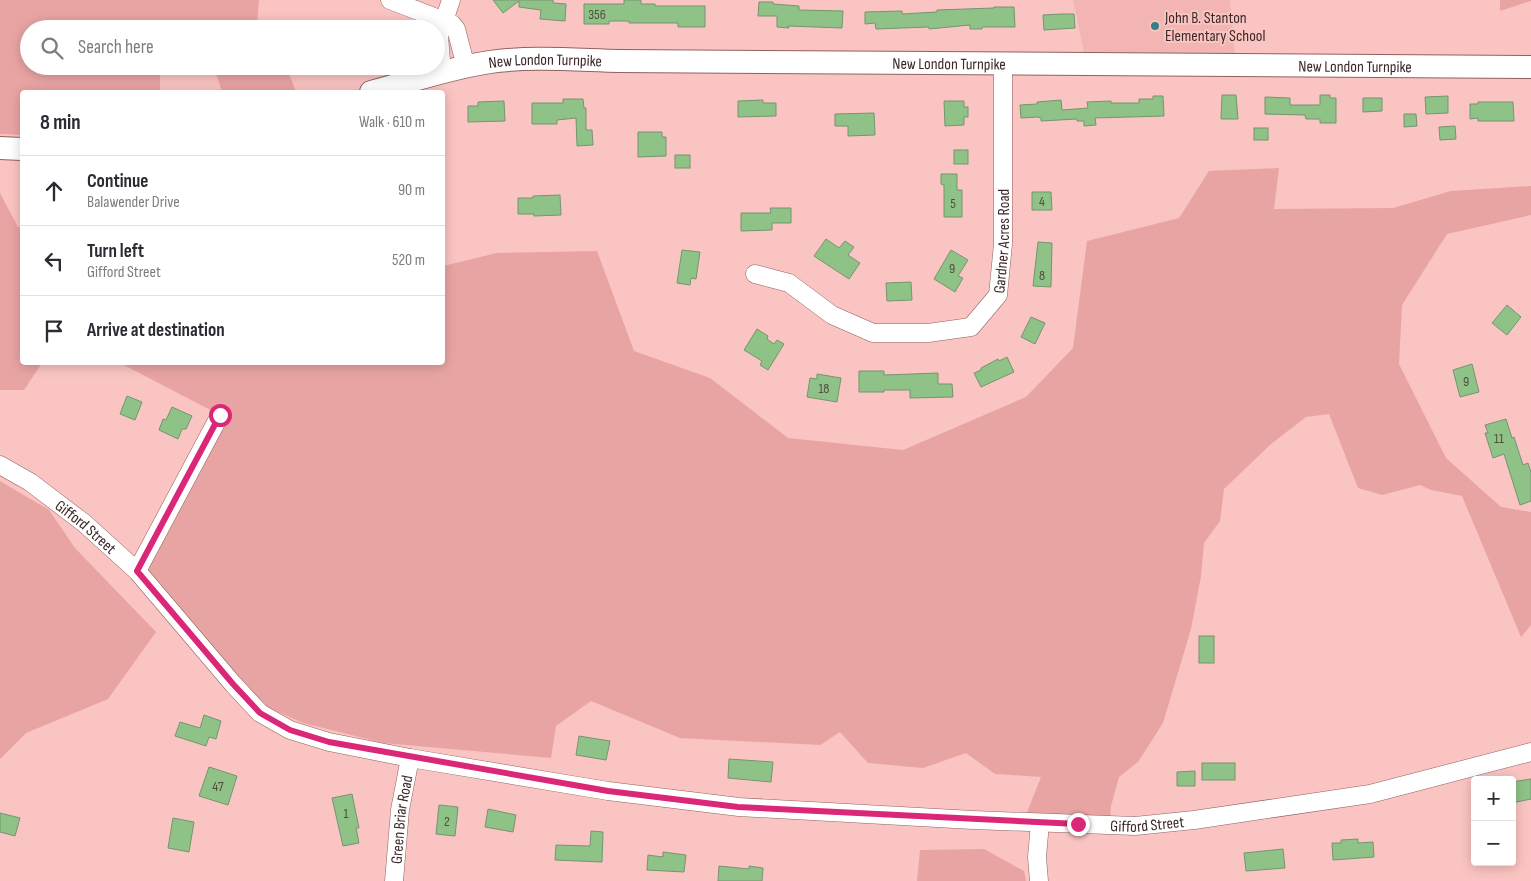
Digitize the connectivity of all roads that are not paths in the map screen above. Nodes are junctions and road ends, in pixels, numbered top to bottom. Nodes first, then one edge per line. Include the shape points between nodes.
1 (390, 0) edge
2 (451, 0) edge
3 (444, 20) joint
4 (445, 20) edge
5 (1003, 64) junction
6 (466, 67) junction
7 (1531, 67) edge
8 (445, 72) edge
9 (435, 75) edge
10 (378, 90) edge
11 (0, 148) edge
12 (20, 149) edge
13 (754, 274) dead end
14 (220, 415) dead end
15 (0, 465) edge
16 (137, 571) junction
17 (1531, 752) edge
18 (410, 758) junction
19 (1040, 823) junction
20 (394, 881) edge
21 (1039, 881) edge

1 - 3 street
2 - 3 street
4 - 6 street via 456,29
5 - 6 main road, New London Turnpike via 527,59
5 - 7 main road, New London Turnpike
5 - 13 street, Gardner Acres Road via 1003,244 998,295 971,328 928,333 873,333 832,316 789,283
6 - 8 main road, New London Turnpike
9 - 10 main road, New London Turnpike
11 - 12 main road
14 - 16 street
15 - 16 street, Gifford Street via 30,482 84,523
16 - 18 street, Gifford Street via 260,713 290,730 329,742
17 - 19 street, Gifford Street via 1370,794 1204,819 1135,826
18 - 19 street, Gifford Street via 608,791 738,807
18 - 20 street, Green Briar Road via 400,810
19 - 21 street

